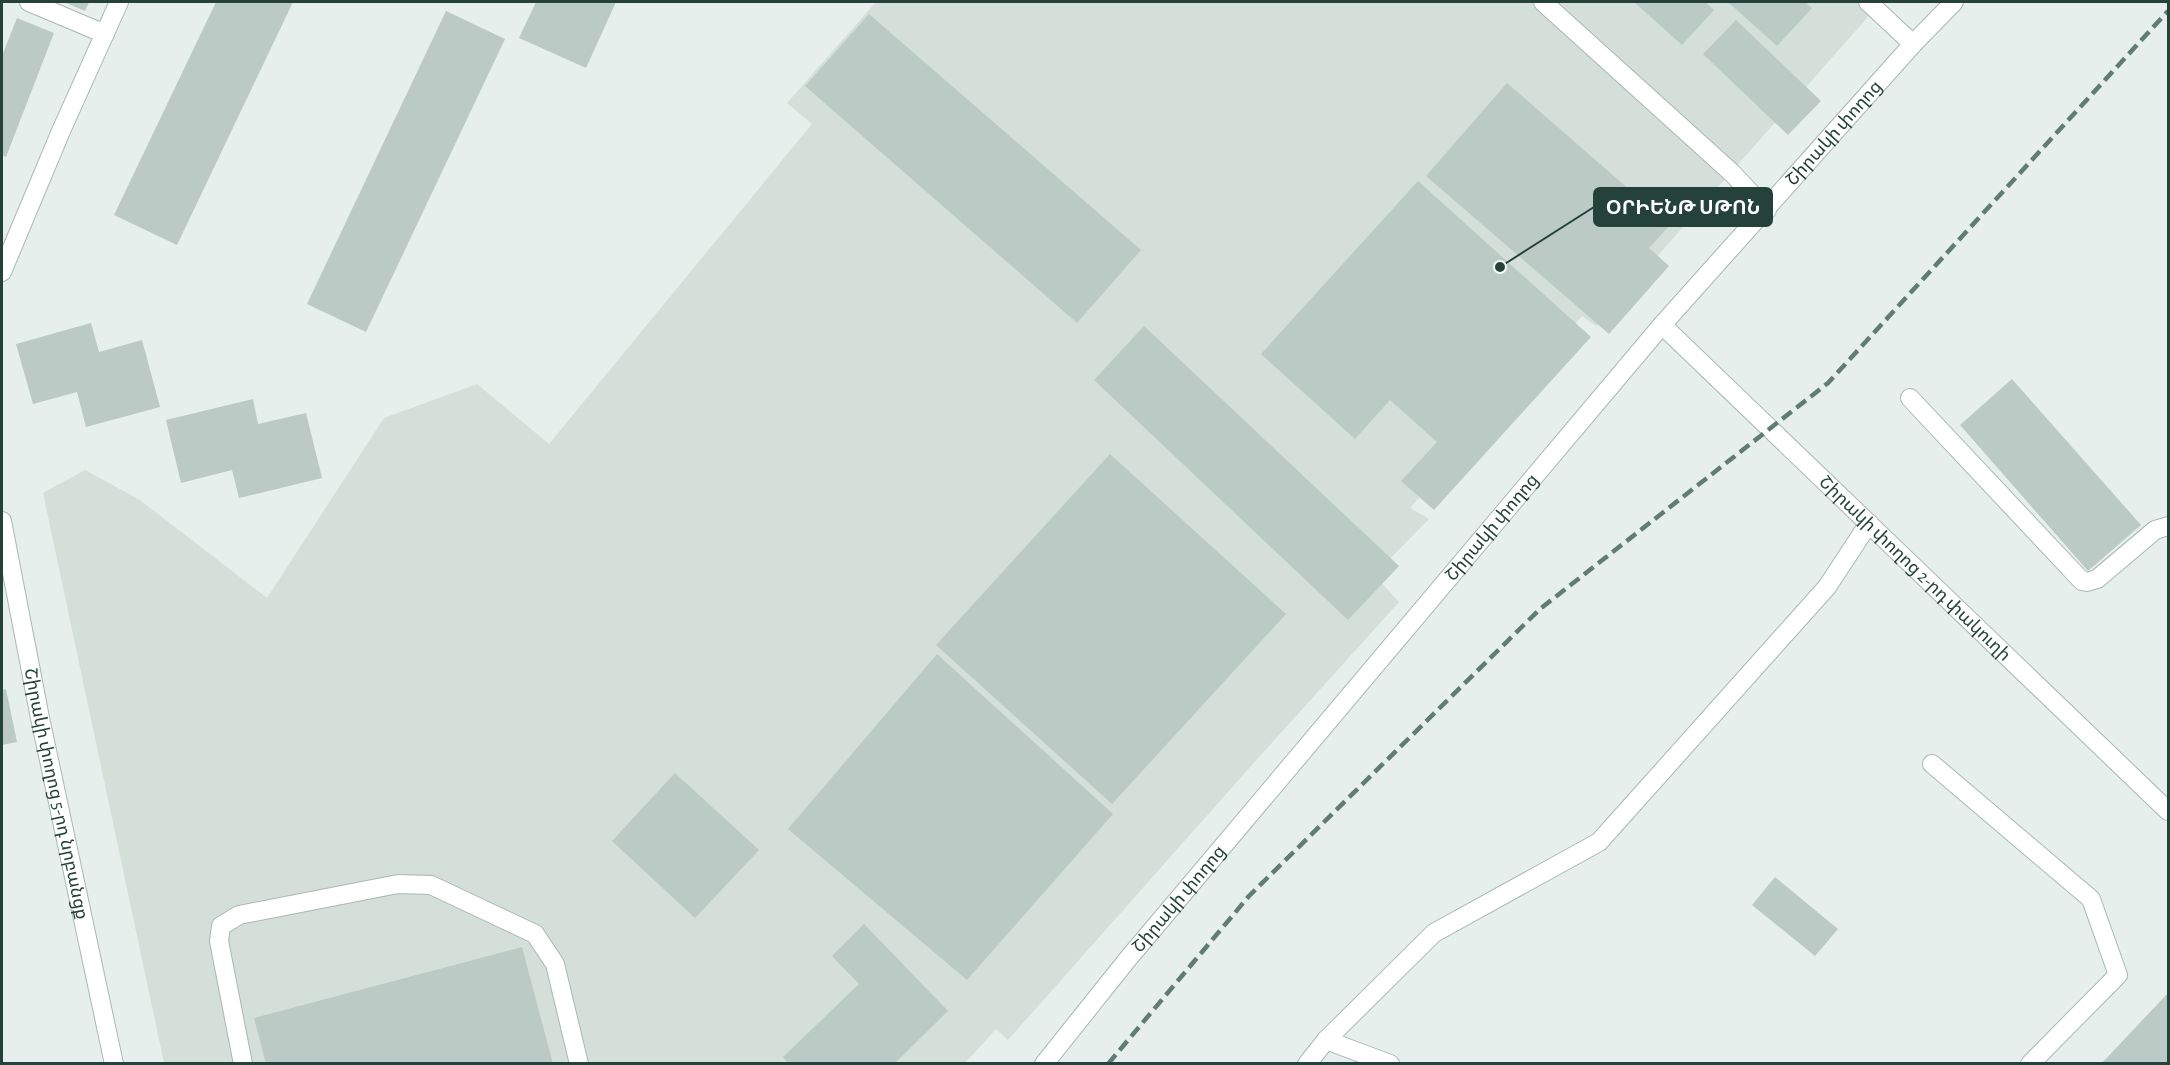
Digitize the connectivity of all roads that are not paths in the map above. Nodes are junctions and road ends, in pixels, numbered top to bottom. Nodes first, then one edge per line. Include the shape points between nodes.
1 (29, 2) edge
2 (119, 2) edge
3 (1543, 2) edge
4 (1868, 2) edge
5 (1954, 2) edge
6 (105, 34) junction
7 (1913, 44) junction
8 (1767, 210) junction
9 (2, 272) edge
10 (1662, 325) junction
11 (1910, 398) dead end
12 (2, 521) edge
13 (1869, 523) junction
14 (2169, 526) edge
15 (1932, 764) dead end
16 (2169, 811) edge
17 (1326, 1040) junction
18 (114, 1064) edge
19 (243, 1064) edge
20 (579, 1064) edge
21 (1044, 1064) edge
22 (1307, 1064) edge
23 (1390, 1064) edge
24 (2030, 1064) edge

1 - 6 street
2 - 6 street
3 - 8 street via 1732,173
4 - 7 street
5 - 7 street, Շիրակի փողոց
6 - 9 street
7 - 8 street, Շիրակի փողոց
8 - 10 street, Շիրակի փողոց
10 - 13 street, Շիրակի փողոց 2-րդ փակուղի
10 - 21 street, Շիրակի փողոց via 1127,960
11 - 14 street via 2082,581 2097,579 2155,530
12 - 18 street, Շիրակի փողոց 5-րդ նրբանցք via 42,730
13 - 16 street, Շիրակի փողոց 2-րդ փակուղի
13 - 17 street via 1827,587 1599,842 1434,933
15 - 24 street via 2091,899 2118,975
17 - 22 street
17 - 23 street
19 - 20 street via 219,941 221,926 239,915 398,884 431,885 535,934 555,964

